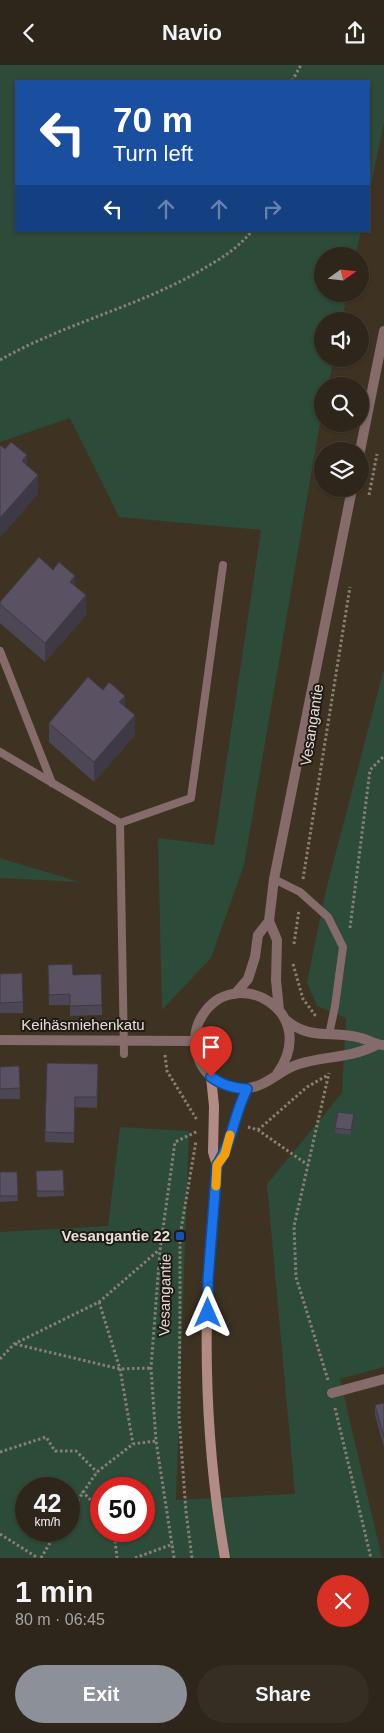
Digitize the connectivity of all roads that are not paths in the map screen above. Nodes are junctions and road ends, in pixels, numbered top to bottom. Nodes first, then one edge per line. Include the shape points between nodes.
1 (384, 331) edge
2 (362, 442) edge
3 (350, 497) edge
4 (223, 565) dead end
5 (0, 651) edge
6 (0, 753) edge
7 (52, 783) junction
8 (120, 823) junction
9 (274, 879) junction
10 (270, 921) junction
11 (235, 994) junction
12 (282, 1015) junction
13 (329, 1035) junction
14 (0, 1040) edge
15 (125, 1041) junction
16 (194, 1041) junction
17 (380, 1045) edge
18 (124, 1054) dead end
19 (277, 1074) junction
20 (211, 1077) junction
21 (247, 1089) junction
22 (217, 1165) junction
23 (384, 1379) edge
24 (332, 1393) road end
25 (225, 1558) edge

1 - 2 street
3 - 9 street, Vesangantie
4 - 8 lane via 191,798
5 - 7 lane
6 - 7 lane
7 - 8 lane
8 - 15 lane
9 - 10 street, Vesangantie
9 - 13 lane via 300,892 328,917 343,947
10 - 11 street, Vesangantie via 258,935 248,979
10 - 12 street, Vesangantie via 277,940 276,980
11 - 12 street via 263,998
11 - 16 street via 211,1005 196,1027
12 - 13 street via 296,1029
12 - 19 street via 290,1042 288,1054
13 - 17 street via 361,1038
14 - 15 street, Keihäsmiehenkatu
15 - 16 street, Keihäsmiehenkatu
15 - 18 lane
16 - 20 street via 199,1061
17 - 19 street via 363,1052 298,1064
19 - 21 street
20 - 21 street via 228,1086
20 - 22 main road via 213,1152
21 - 22 main road via 233,1122 225,1154
22 - 25 main road via 208,1279 208,1381 213,1460
23 - 24 street

